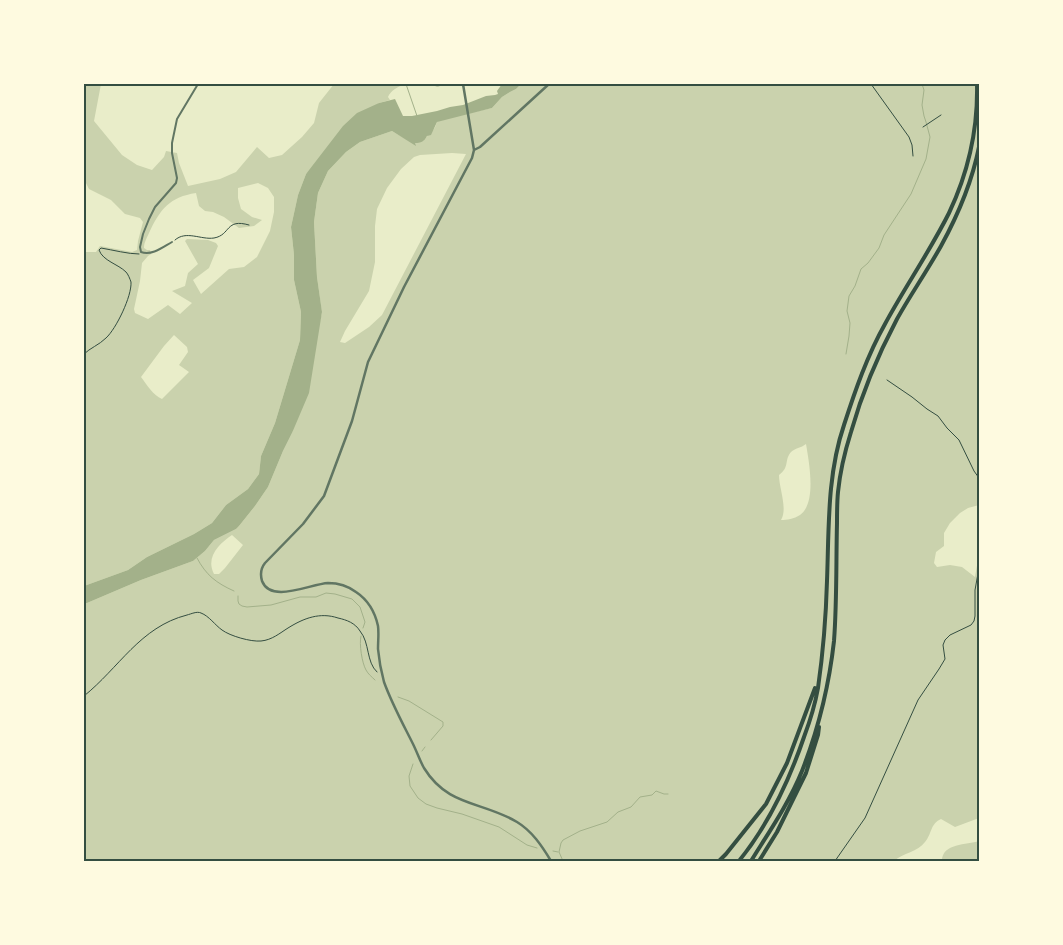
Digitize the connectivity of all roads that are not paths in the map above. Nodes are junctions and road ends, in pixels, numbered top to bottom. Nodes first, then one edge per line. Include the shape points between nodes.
1 (198, 84) edge
2 (464, 84) edge
3 (549, 84) edge
4 (977, 84) edge
5 (979, 147) edge
6 (473, 148) junction
7 (172, 242) road end
8 (818, 682) junction
9 (819, 720) junction
10 (551, 861) edge
11 (719, 861) edge
12 (739, 861) edge
13 (751, 861) edge
14 (759, 861) edge

1 - 7 street via 177,119 172,143 177,178 149,219 141,252 156,251
2 - 6 street
3 - 6 street via 480,147
4 - 8 highway via 973,135 960,186 863,371 835,457 829,504 825,634
5 - 9 highway via 972,176 953,223 882,350 851,431 838,492 834,642
6 - 10 street via 469,165 368,362 352,421 324,496 303,524 267,560 261,576 263,583 275,592 334,583 347,586 364,597 375,614 382,674 393,706 432,779 448,794 518,822 534,837
8 - 11 highway via 787,763 766,804
8 - 12 highway via 811,717 788,780 769,818
9 - 13 highway via 798,779
9 - 14 highway via 818,735 806,772

